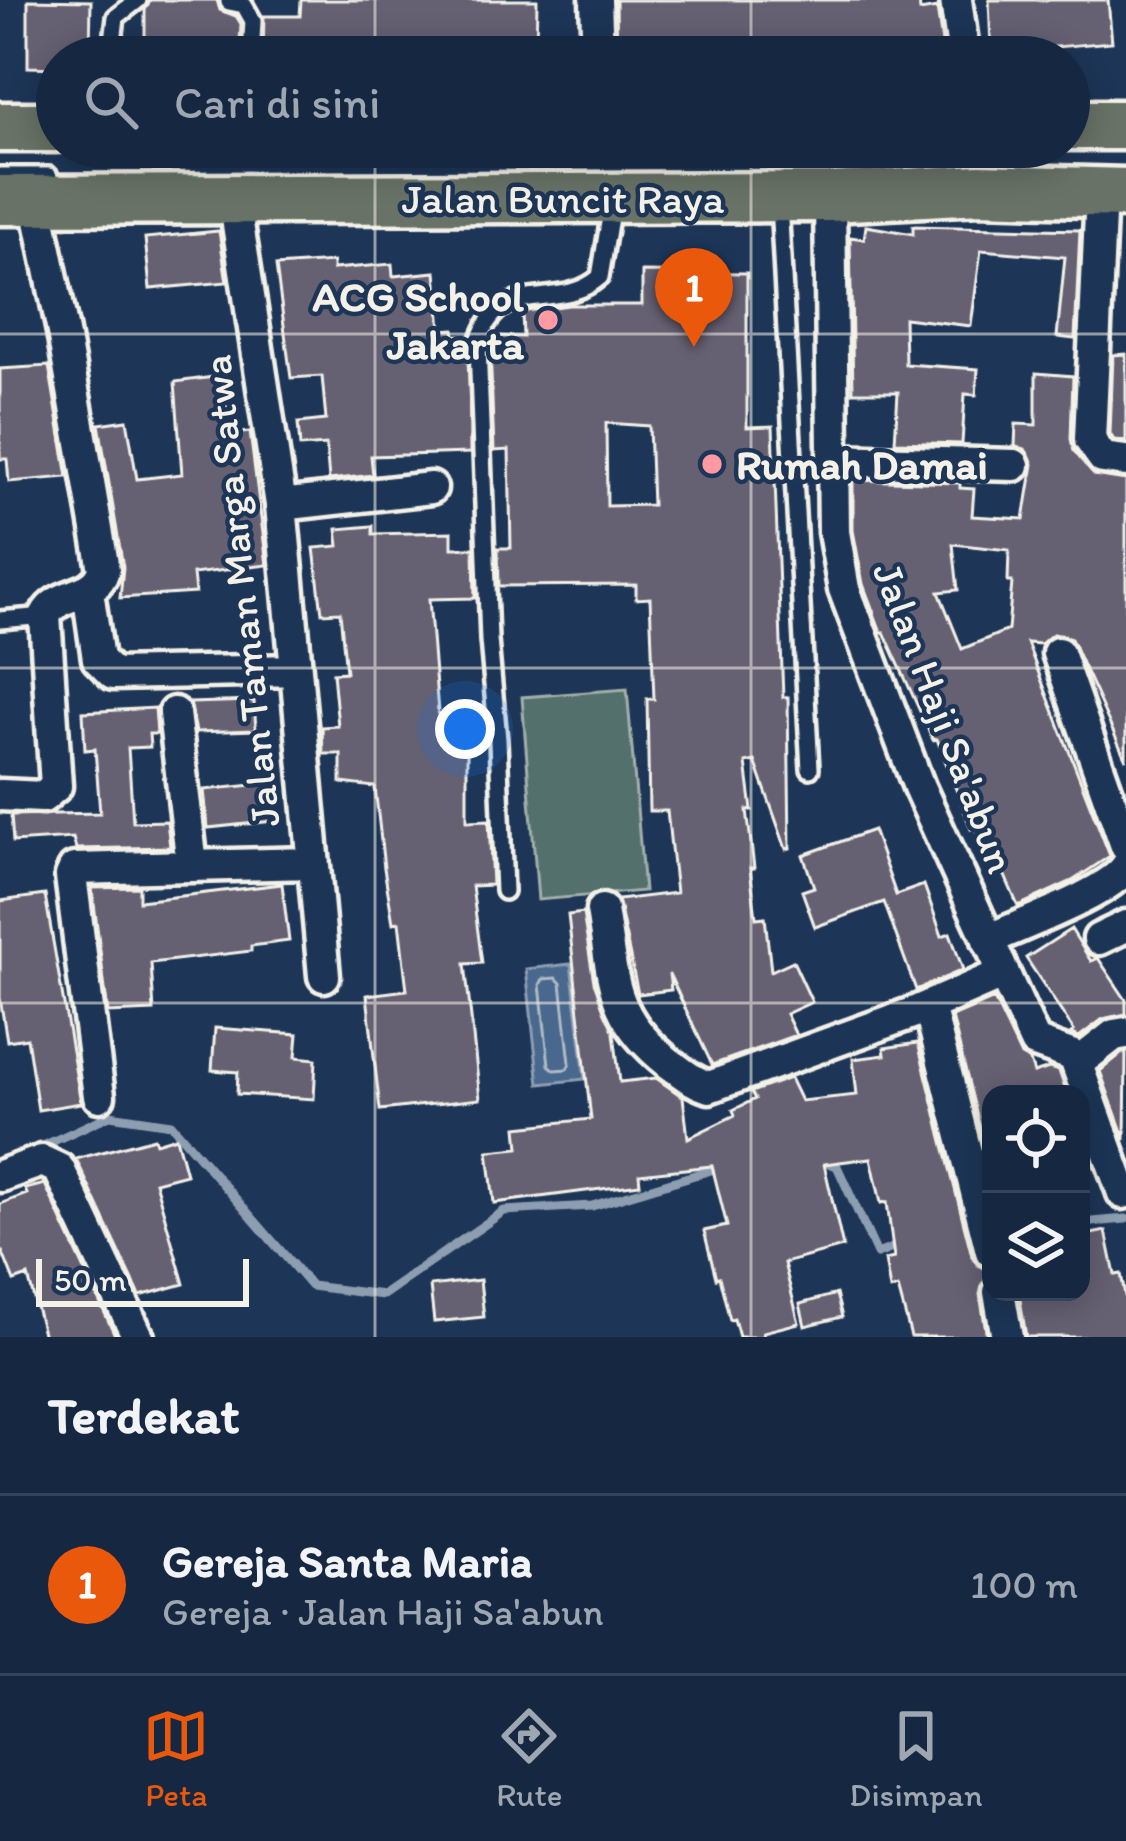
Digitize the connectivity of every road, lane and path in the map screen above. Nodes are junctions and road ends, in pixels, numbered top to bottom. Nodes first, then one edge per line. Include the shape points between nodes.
1 (139, 0) edge
2 (596, 0) edge
3 (956, 0) edge
4 (229, 2) edge
5 (114, 36) edge
6 (252, 36) edge
7 (597, 36) edge
8 (961, 36) edge
9 (1090, 125) edge
10 (1126, 125) edge
11 (0, 128) edge
12 (36, 128) edge
13 (1090, 142) edge
14 (1126, 142) edge
15 (0, 145) edge
16 (36, 145) edge
17 (877, 176) dead end
18 (1110, 187) edge
19 (25, 188) edge
20 (779, 197) junction
21 (830, 197) junction
22 (234, 198) junction
23 (613, 198) junction
24 (833, 460) junction
25 (1126, 460) edge
26 (1014, 465) dead end
27 (431, 488) dead end
28 (281, 506) junction
29 (88, 591) junction
30 (45, 616) junction
31 (0, 620) edge
32 (1058, 653) dead end
33 (296, 670) junction
34 (174, 713) dead end
35 (810, 769) dead end
36 (0, 795) edge
37 (1126, 846) edge
38 (312, 863) junction
39 (192, 865) junction
40 (1126, 867) edge
41 (504, 891) dead end
42 (602, 910) dead end
43 (988, 940) junction
44 (1004, 973) junction
45 (324, 976) dead end
46 (929, 1006) junction
47 (1126, 1033) edge
48 (1078, 1063) junction
49 (99, 1096) dead end
50 (0, 1176) edge
51 (1123, 1192) dead end
52 (982, 1208) edge
53 (1001, 1301) edge
54 (138, 1337) edge
55 (1007, 1337) edge

1 - 5 lane via 116,17
2 - 7 street
3 - 8 street
4 - 6 lane via 244,5
9 - 10 main road
11 - 12 main road
13 - 14 lane
15 - 16 lane
17 - 18 lane
18 - 21 main road, Jalan Buncit Raya
18 - 25 street via 1090,440 1102,458
19 - 22 main road, Jalan Buncit Raya
19 - 29 street via 63,332 104,570
20 - 21 main road, Jalan Buncit Raya
20 - 23 main road, Jalan Buncit Raya
20 - 35 lane
21 - 24 street, Jalan Haji Sa'abun
22 - 23 main road, Jalan Buncit Raya
22 - 28 street, Jalan Taman Marga Satwa
23 - 41 lane via 600,277 575,290 509,301 492,312 478,344
24 - 26 street
24 - 43 street, Jalan Haji Sa'abun via 844,589
27 - 28 street
28 - 33 street, Jalan Taman Marga Satwa
29 - 30 street via 57,602
29 - 33 street via 98,658 113,674
30 - 31 lane
30 - 36 street via 56,786 43,797
32 - 37 street
33 - 38 street, Jalan Taman Marga Satwa
34 - 39 street
38 - 39 street
38 - 45 street, Jalan Taman Marga Satwa
39 - 49 street via 72,872
40 - 43 street via 1100,889
42 - 46 street via 619,1009 643,1043 694,1083 731,1081
43 - 44 street, Jalan Haji Sa'abun
44 - 46 street
44 - 48 street, Jalan Haji Sa'abun via 1035,1042
46 - 52 street
47 - 48 street
48 - 51 street
50 - 54 street via 42,1161 59,1169
53 - 55 street

